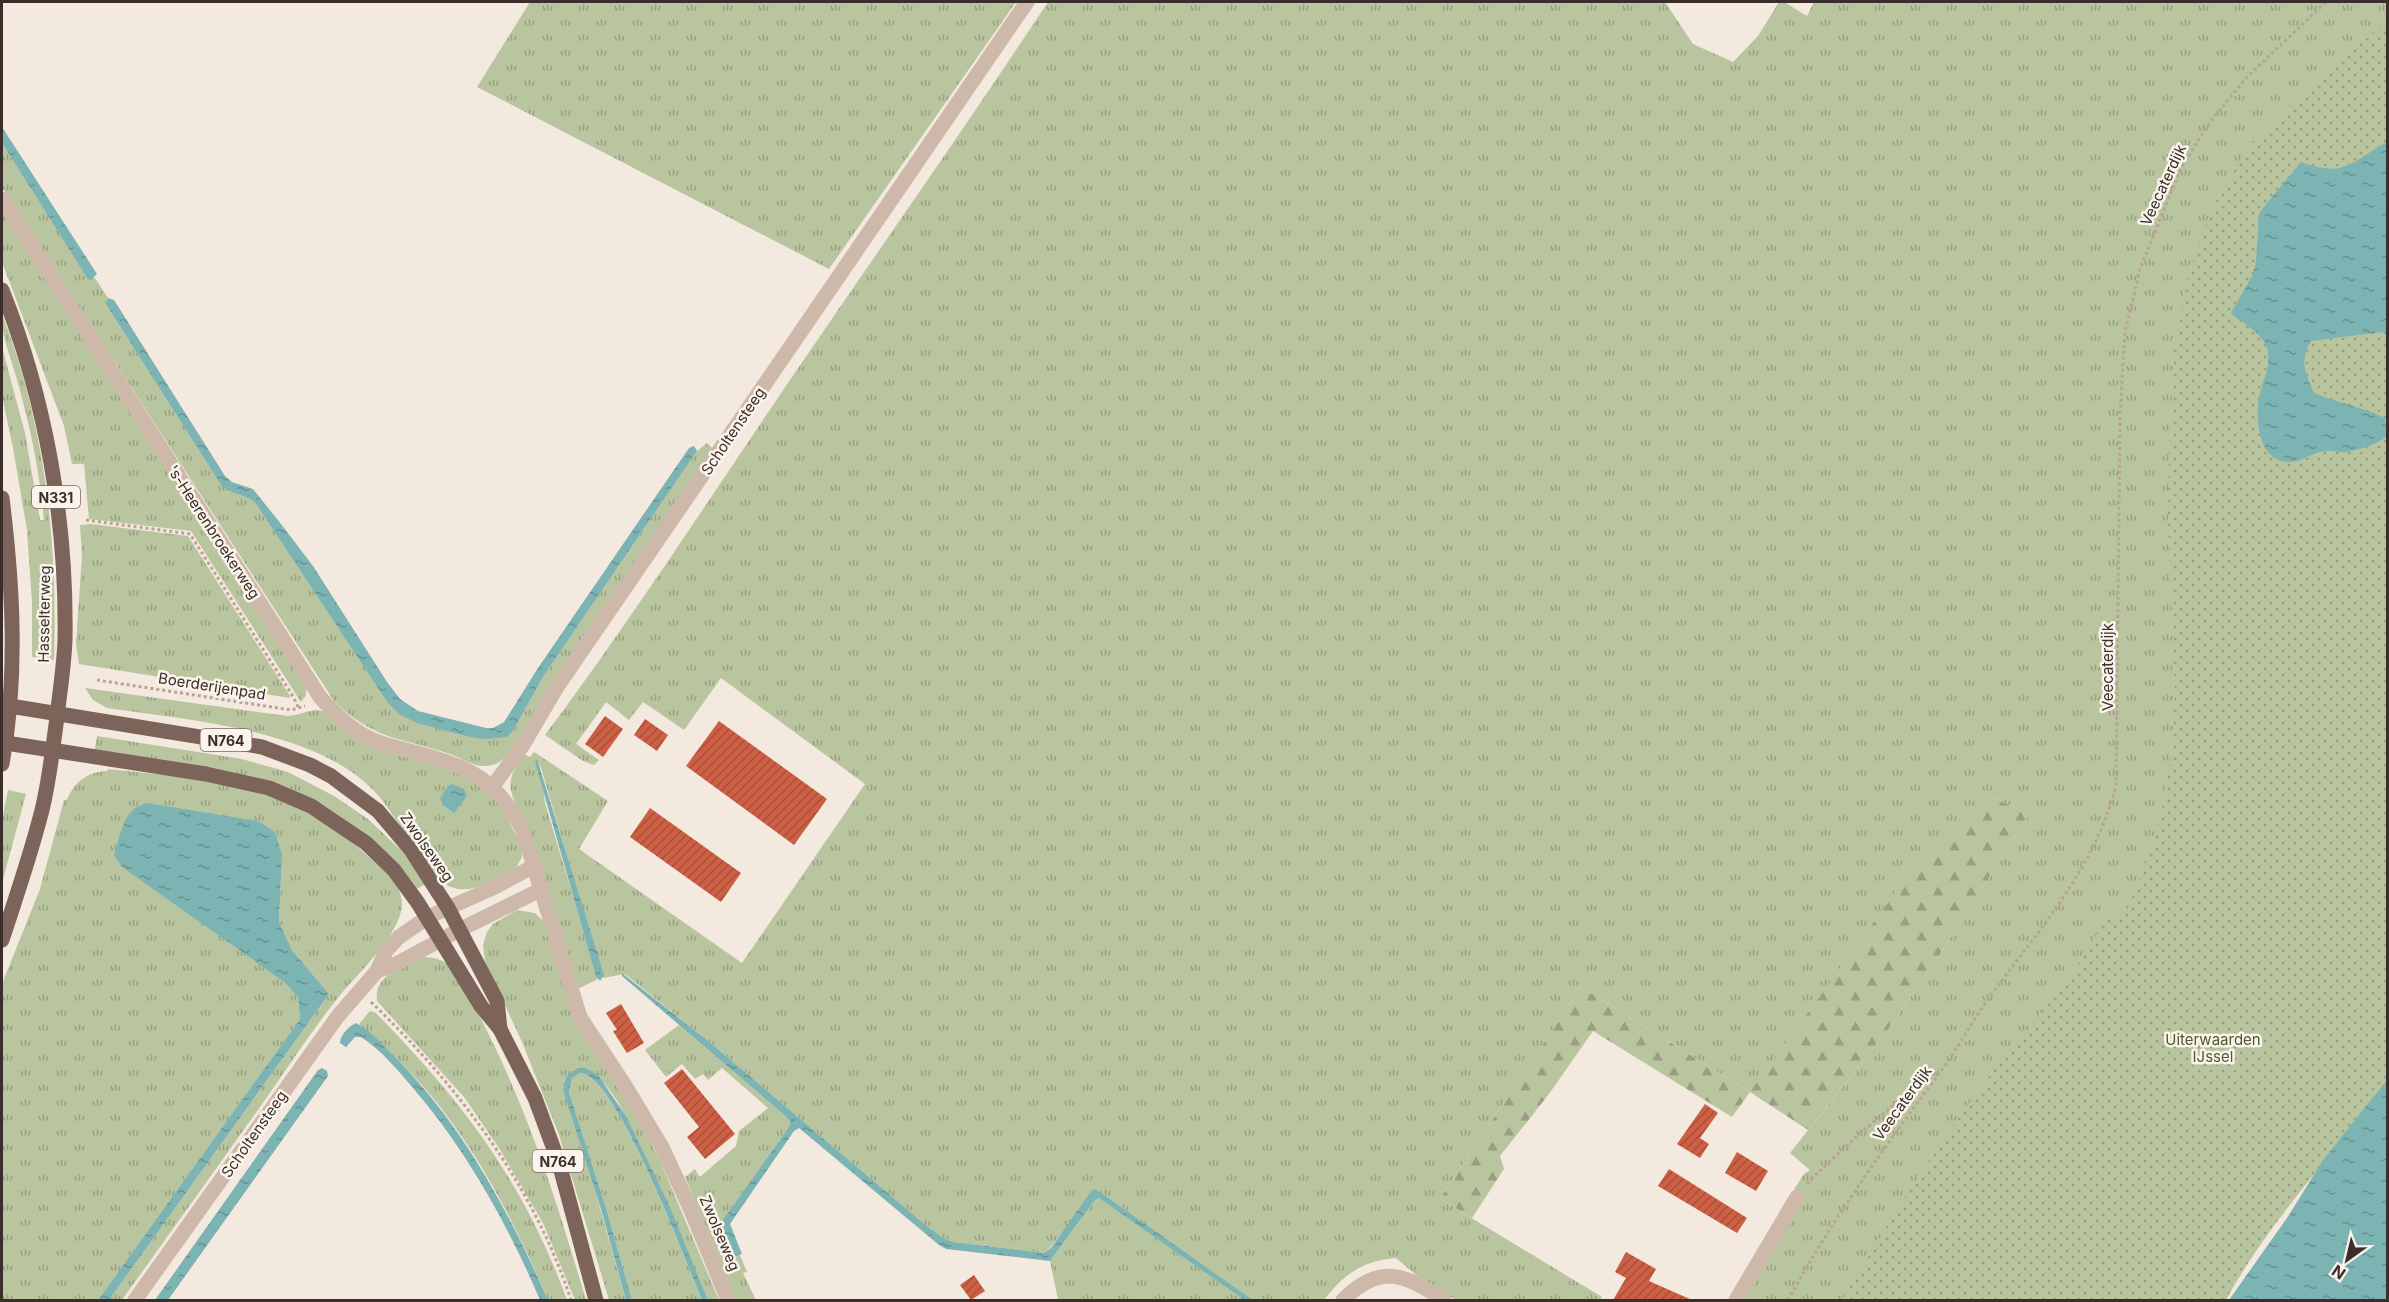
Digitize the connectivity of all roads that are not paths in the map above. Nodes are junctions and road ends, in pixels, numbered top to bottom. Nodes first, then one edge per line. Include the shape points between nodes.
1 (1027, 2) edge
2 (2, 199) edge
3 (2, 290) edge
4 (2, 498) edge
5 (10, 706) junction
6 (57, 712) junction
7 (6, 743) junction
8 (52, 752) junction
9 (2, 764) edge
10 (493, 786) junction
11 (534, 866) junction
12 (540, 890) junction
13 (448, 908) junction
14 (428, 917) junction
15 (459, 930) junction
16 (442, 939) junction
17 (2, 940) edge
18 (377, 971) junction
19 (500, 1029) junction
20 (1797, 1197) road end
21 (135, 1300) edge
22 (596, 1300) edge
23 (728, 1300) edge
24 (1343, 1300) edge
25 (1444, 1300) edge
26 (1736, 1300) edge

1 - 10 street, Scholtensteeg
2 - 10 street, 's-Heerenbroekerweg via 320,697 347,724 373,740 441,759
3 - 6 main road, Hasselterweg / N331 via 19,336 52,467 64,564 65,642
4 - 5 main road, Hasselterweg via 12,625
5 - 6 main road, Zwolseweg
5 - 7 main road, Hasselterweg
6 - 8 main road, Hasselterweg / N331
6 - 13 main road, Zwolseweg / N764 via 250,745 310,765 378,811 411,850
7 - 8 main road, Zwolseweg
7 - 9 main road, Hasselterweg
8 - 14 main road, Zwolseweg / N764 via 206,774 288,796 330,817 366,843 394,870
8 - 17 main road, Hasselterweg / N331 via 31,851
10 - 11 street via 517,819
11 - 12 street
11 - 13 street, Scholtensteeg
12 - 15 street, Scholtensteeg
12 - 23 street, Zwolseweg via 580,1017 667,1157
13 - 14 street, Scholtensteeg
13 - 15 main road, Zwolseweg / N764
14 - 16 main road, Zwolseweg / N764
14 - 18 street, Scholtensteeg via 386,951
15 - 16 street, Scholtensteeg
15 - 19 main road, Zwolseweg / N764 via 497,1001
16 - 18 street, Scholtensteeg
16 - 19 main road, Zwolseweg / N764 via 481,1006
18 - 21 street, Scholtensteeg via 338,1016
19 - 22 main road, Zwolseweg / N764 via 535,1098 559,1163
20 - 26 street
24 - 25 street via 1369,1280 1396,1276 1414,1281

